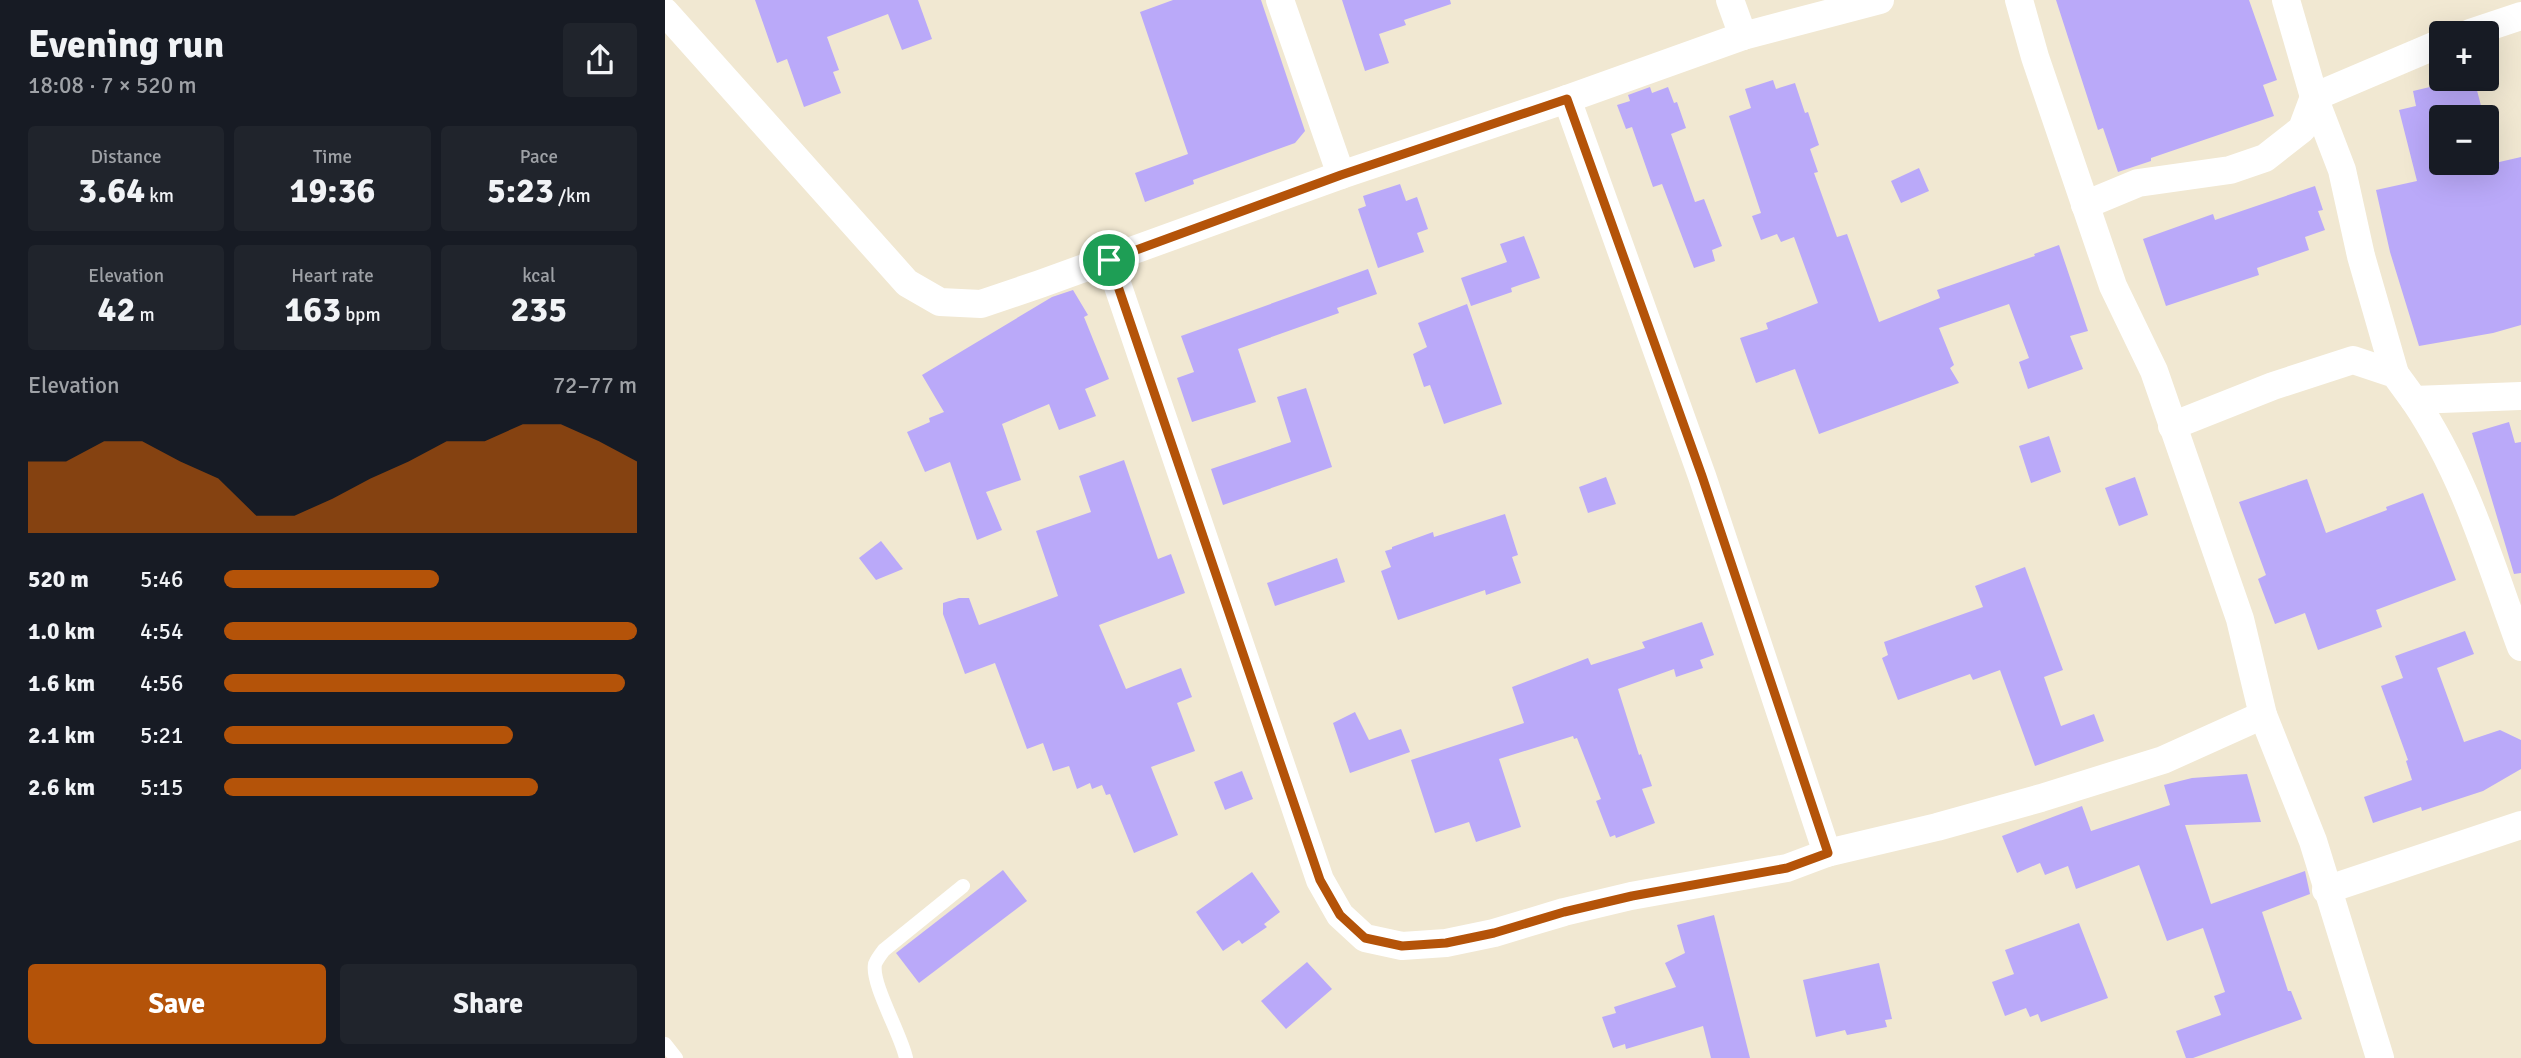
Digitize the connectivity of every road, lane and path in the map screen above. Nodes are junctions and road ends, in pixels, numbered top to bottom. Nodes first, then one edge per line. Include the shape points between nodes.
1 (1280, 0) edge
2 (1730, 0) edge
3 (1880, 0) edge
4 (2019, 0) edge
5 (2286, 0) edge
6 (665, 12) edge
7 (2521, 16) edge
8 (2499, 23) edge
9 (1743, 36) junction
10 (2429, 48) edge
11 (2314, 97) junction
12 (1567, 99) junction
13 (1341, 175) junction
14 (2085, 205) junction
15 (1109, 260) junction
16 (2395, 374) junction
17 (2521, 396) edge
18 (2414, 400) junction
19 (2172, 426) junction
20 (2521, 647) edge
21 (2263, 715) junction
22 (2521, 825) edge
23 (1828, 853) junction
24 (964, 886) dead end
25 (2326, 890) junction
26 (665, 1044) edge
27 (676, 1058) edge
28 (907, 1058) edge
29 (2380, 1058) edge

1 - 13 street
2 - 9 street
3 - 9 street
4 - 14 street
5 - 11 street
6 - 15 street via 880,255 908,284 940,302 981,304
7 - 8 street
9 - 12 street
10 - 11 street
11 - 14 street via 2302,129 2265,158 2230,170 2138,183
11 - 16 street via 2342,170
12 - 13 street
12 - 23 street via 1702,476
13 - 15 street
14 - 19 street via 2113,286 2154,371
15 - 23 street via 1320,880 1340,915 1365,938 1402,946 1446,943 1642,894 1787,868
16 - 18 street
16 - 19 street via 2353,360
17 - 18 street
18 - 20 street via 2468,496
19 - 21 street via 2240,619
21 - 23 street via 2151,764 1989,813
21 - 25 street via 2313,841
22 - 25 street
24 - 28 lane via 876,961 878,988
25 - 29 street
26 - 27 lane

